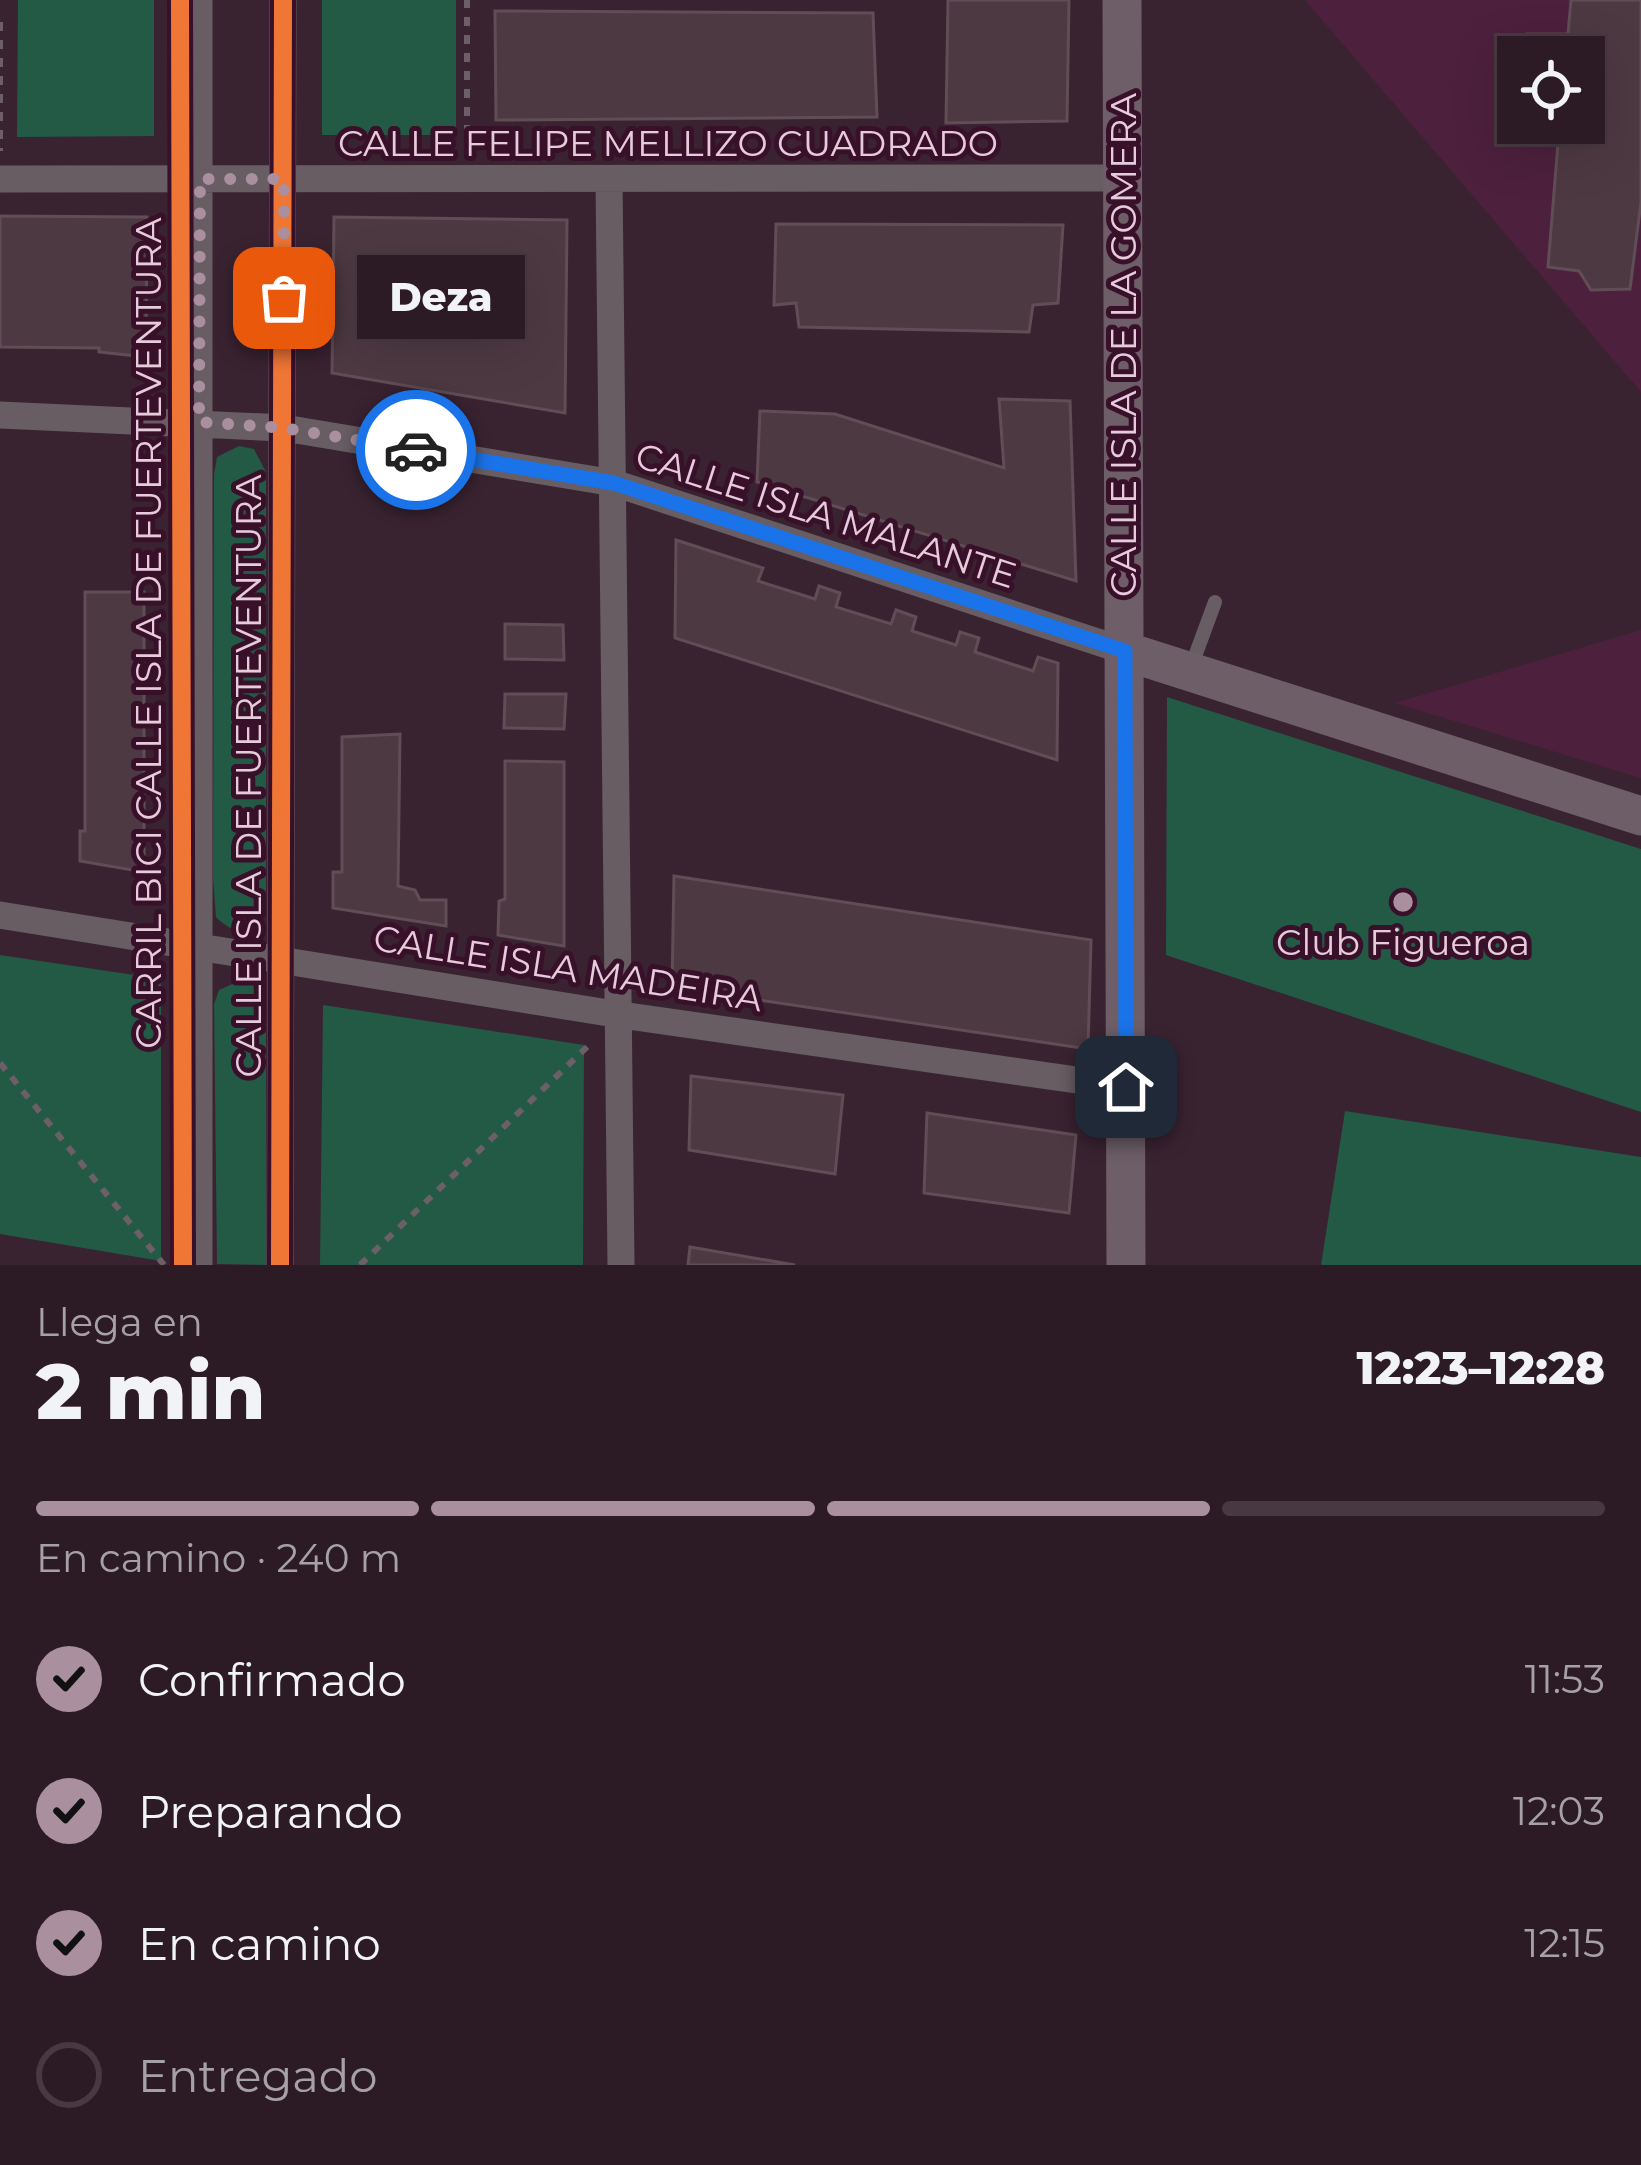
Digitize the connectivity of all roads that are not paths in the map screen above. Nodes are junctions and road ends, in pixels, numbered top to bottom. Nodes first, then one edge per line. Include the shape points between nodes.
1 (199, 0) edge
2 (283, 0) edge
3 (1122, 0) edge
4 (1121, 178) junction
5 (0, 179) edge
6 (200, 179) junction
7 (284, 179) junction
8 (609, 179) junction
9 (0, 416) edge
10 (199, 422) junction
11 (284, 428) junction
12 (614, 483) junction
13 (1215, 602) dead end
14 (1125, 651) junction
15 (1189, 672) junction
16 (1641, 816) edge
17 (0, 915) edge
18 (199, 944) junction
19 (279, 959) junction
20 (621, 1015) junction
21 (1126, 1087) junction
22 (191, 1261) edge
23 (280, 1265) edge
24 (621, 1265) edge
25 (1126, 1265) edge

1 - 6 street, CALLE ISLA DE FUERTEVENTURA
2 - 7 street, CALLE ISLA DE FUERTEVENTURA
3 - 4 main road, CALLE ISLA DE LA GOMERA
4 - 8 street, CALLE FELIPE MELLIZO CUADRADO
4 - 14 main road, CALLE ISLA DE LA GOMERA
5 - 6 street, CALLE FELIPE MELLIZO CUADRADO
6 - 7 street, CALLE FELIPE MELLIZO CUADRADO
6 - 10 street, CALLE ISLA DE FUERTEVENTURA
7 - 8 street, CALLE FELIPE MELLIZO CUADRADO
7 - 11 street, CALLE ISLA DE FUERTEVENTURA
8 - 12 street
9 - 10 street, CALLE ISLA MALANTE
10 - 11 street, CALLE ISLA MALANTE
10 - 18 street, CALLE ISLA DE FUERTEVENTURA
11 - 12 street, CALLE ISLA MALANTE
11 - 19 street, CALLE ISLA DE FUERTEVENTURA
12 - 14 street, CALLE ISLA MALANTE
12 - 20 street
13 - 15 lane
14 - 15 main road
14 - 21 main road, CALLE ISLA DE LA GOMERA
15 - 16 main road
17 - 18 street, CALLE ISLA MADEIRA
18 - 19 street, CALLE ISLA MADEIRA
18 - 22 street, CALLE ISLA DE FUERTEVENTURA
19 - 20 street, CALLE ISLA MADEIRA
19 - 23 street, CALLE ISLA DE FUERTEVENTURA
20 - 21 street, CALLE ISLA MADEIRA
20 - 24 street
21 - 25 main road, CALLE ISLA DE LA GOMERA

